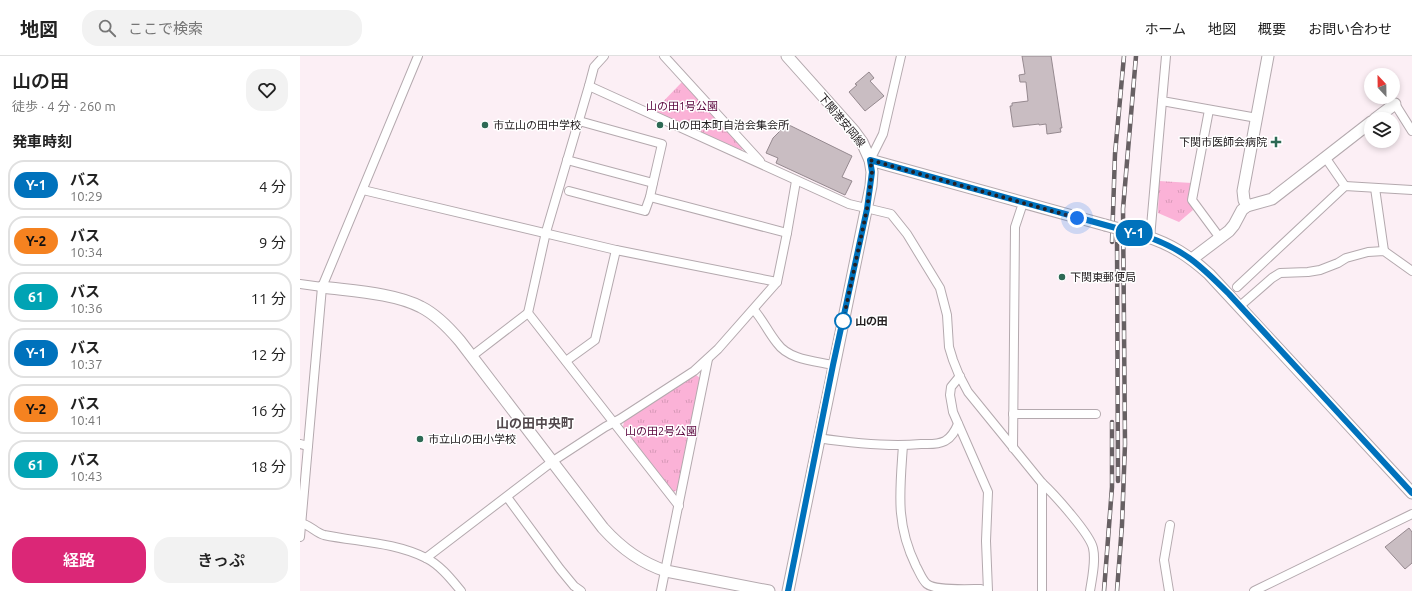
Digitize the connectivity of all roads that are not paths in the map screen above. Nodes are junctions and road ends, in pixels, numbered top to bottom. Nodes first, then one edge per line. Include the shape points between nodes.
1 (418, 56) edge
2 (604, 56) edge
3 (664, 56) edge
4 (787, 56) edge
5 (900, 56) edge
6 (1166, 56) edge
7 (1268, 56) edge
8 (589, 86) junction
9 (1162, 101) junction
10 (1395, 104) joint
11 (1209, 110) junction
12 (1384, 112) edge
13 (1257, 118) junction
14 (580, 121) junction
15 (1364, 127) edge
16 (1412, 131) edge
17 (1325, 157) junction
18 (567, 160) junction
19 (870, 160) junction
20 (763, 164) junction
21 (796, 181) junction
22 (653, 182) junction
23 (1345, 186) junction
24 (1376, 188) junction
25 (363, 190) junction
26 (1412, 190) edge
27 (569, 192) dead end
28 (650, 197) junction
29 (1023, 203) junction
30 (1247, 206) junction
31 (867, 209) junction
32 (546, 232) junction
33 (788, 234) junction
34 (1147, 237) junction
35 (1220, 238) junction
36 (616, 250) junction
37 (1384, 251) junction
38 (1192, 259) junction
39 (1412, 271) edge
40 (777, 282) junction
41 (300, 284) edge
42 (322, 286) junction
43 (1237, 287) dead end
44 (1240, 306) junction
45 (754, 310) junction
46 (528, 313) junction
47 (472, 356) junction
48 (708, 359) junction
49 (566, 361) junction
50 (833, 365) junction
51 (960, 376) junction
52 (1014, 414) junction
53 (1096, 414) dead end
54 (613, 422) junction
55 (958, 424) junction
56 (818, 438) junction
57 (304, 445) edge
58 (903, 446) junction
59 (1013, 448) junction
60 (553, 461) junction
61 (1042, 483) junction
62 (1412, 493) edge
63 (507, 497) junction
64 (679, 506) junction
65 (1412, 514) edge
66 (301, 522) edge
67 (1170, 526) dead end
68 (300, 537) edge
69 (426, 558) junction
70 (666, 571) junction
71 (461, 591) edge
72 (581, 591) edge
73 (661, 591) edge
74 (770, 591) edge
75 (788, 591) edge
76 (984, 591) edge
77 (988, 591) edge
78 (1042, 591) edge
79 (1090, 591) edge
80 (1170, 591) edge
81 (1254, 591) edge

1 - 25 street
2 - 8 street via 594,67
3 - 20 street
4 - 19 street, 下関港安岡線 via 854,131
5 - 19 street via 883,134
6 - 9 street
7 - 13 street
8 - 14 street
8 - 20 street
9 - 11 street
9 - 34 street
10 - 12 street
10 - 16 street
11 - 13 street
11 - 35 street via 1192,200
13 - 30 street via 1243,191
14 - 18 street
14 - 22 street via 662,144
15 - 17 street
17 - 23 street
17 - 30 street via 1272,199
18 - 22 street
18 - 32 street
19 - 29 street, 下関港安岡線
19 - 31 street via 872,172
20 - 21 street
21 - 31 street
21 - 33 street
22 - 28 street
23 - 24 street
23 - 43 street
24 - 26 street
24 - 37 street
25 - 32 street
25 - 42 street
27 - 28 street via 645,211
28 - 33 street
29 - 34 street, 下関港安岡線, bridge
29 - 52 street via 1015,227
30 - 35 street via 1229,231
31 - 50 street
31 - 51 street via 891,214 936,280 944,300 951,354
32 - 36 street
32 - 46 street
33 - 40 street
34 - 38 street, 下関港安岡線 via 1166,244
35 - 38 street
36 - 40 street
36 - 49 street via 595,340
37 - 39 street
37 - 44 street via 1354,255 1320,270 1280,274
38 - 44 street, 下関港安岡線
40 - 45 street
41 - 42 street
42 - 47 street via 389,296 421,307 446,325
42 - 57 street via 319,331
44 - 62 street, 下関港安岡線
45 - 48 street
45 - 50 street via 782,350 795,356
46 - 47 street
46 - 49 street
47 - 60 street
48 - 54 street via 694,371
48 - 64 street
49 - 54 street
50 - 56 street
51 - 55 street via 950,391 951,405
51 - 59 street via 968,392
52 - 53 street
52 - 59 street
54 - 60 street
54 - 64 street
55 - 58 street via 946,441
55 - 77 street via 988,492
56 - 58 street
56 - 75 street
57 - 66 street
58 - 76 street via 899,487 903,534 924,581 931,586
59 - 61 street
60 - 63 street
60 - 70 street via 609,534 635,557
61 - 78 street
61 - 79 street via 1091,543 1093,550
63 - 69 street
63 - 72 street via 560,569
64 - 70 street
65 - 81 street
66 - 68 street
66 - 69 street via 323,534 374,542 407,550
67 - 80 street via 1164,560
69 - 71 street via 444,572
70 - 73 street
70 - 74 street

